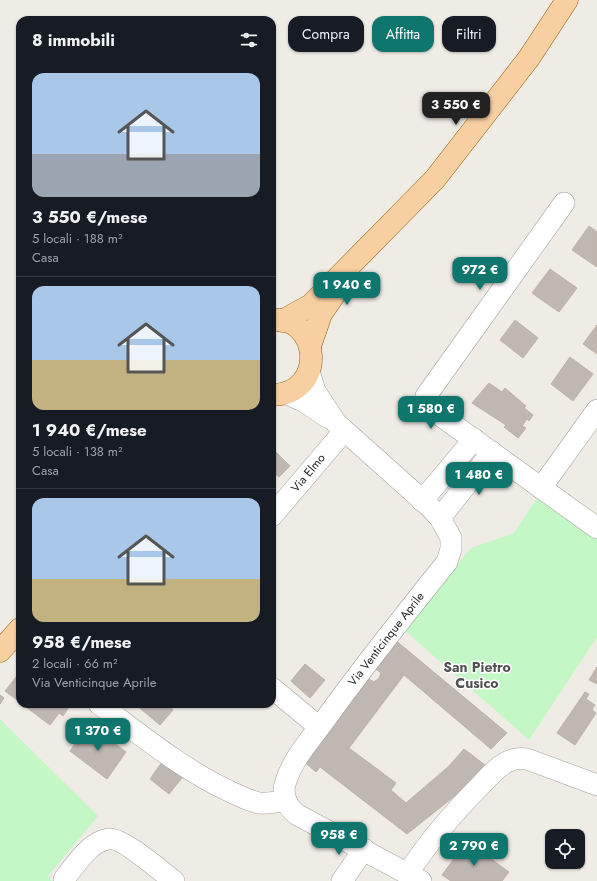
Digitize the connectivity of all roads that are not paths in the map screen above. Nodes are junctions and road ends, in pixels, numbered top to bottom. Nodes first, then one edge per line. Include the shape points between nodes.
1 (564, 4) edge
2 (564, 203) dead end
3 (362, 254) junction
4 (277, 320) edge
5 (310, 346) junction
6 (309, 371) junction
7 (279, 394) edge
8 (597, 410) edge
9 (340, 427) junction
10 (474, 439) junction
11 (492, 452) junction
12 (541, 488) junction
13 (422, 501) junction
14 (276, 511) edge
15 (440, 518) junction
16 (597, 528) edge
17 (16, 633) edge
18 (0, 651) edge
19 (276, 691) edge
20 (104, 708) edge
21 (319, 727) junction
22 (597, 785) edge
23 (286, 800) junction
24 (364, 849) junction
25 (415, 877) edge
26 (64, 879) dead end
27 (174, 881) edge
28 (342, 881) edge

1 - 3 main road via 529,58 454,157 436,179
2 - 10 street via 426,396 430,407
3 - 4 main road via 311,305
3 - 5 main road via 321,314
4 - 5 main road via 296,327 305,335
5 - 6 main road via 312,361
6 - 7 main road via 294,390
6 - 9 street, Via Venticinque Aprile via 315,391
7 - 9 street, Via Venticinque Aprile via 305,402
8 - 12 street
9 - 13 street, Via Venticinque Aprile
9 - 14 street, Via Elmo
10 - 11 street
10 - 13 street
11 - 12 street
11 - 15 street
12 - 16 street
13 - 15 street, Via Venticinque Aprile
15 - 21 street, Via Venticinque Aprile via 451,538 447,562
17 - 18 main road
19 - 21 street
20 - 23 street via 158,748 215,785 259,803 270,804
21 - 23 street, Via Venticinque Aprile via 291,770 285,786
22 - 25 street via 527,759 507,761 464,802 421,854
23 - 24 street via 296,814
24 - 25 street
24 - 28 street
26 - 27 street via 86,853 109,838 120,842

